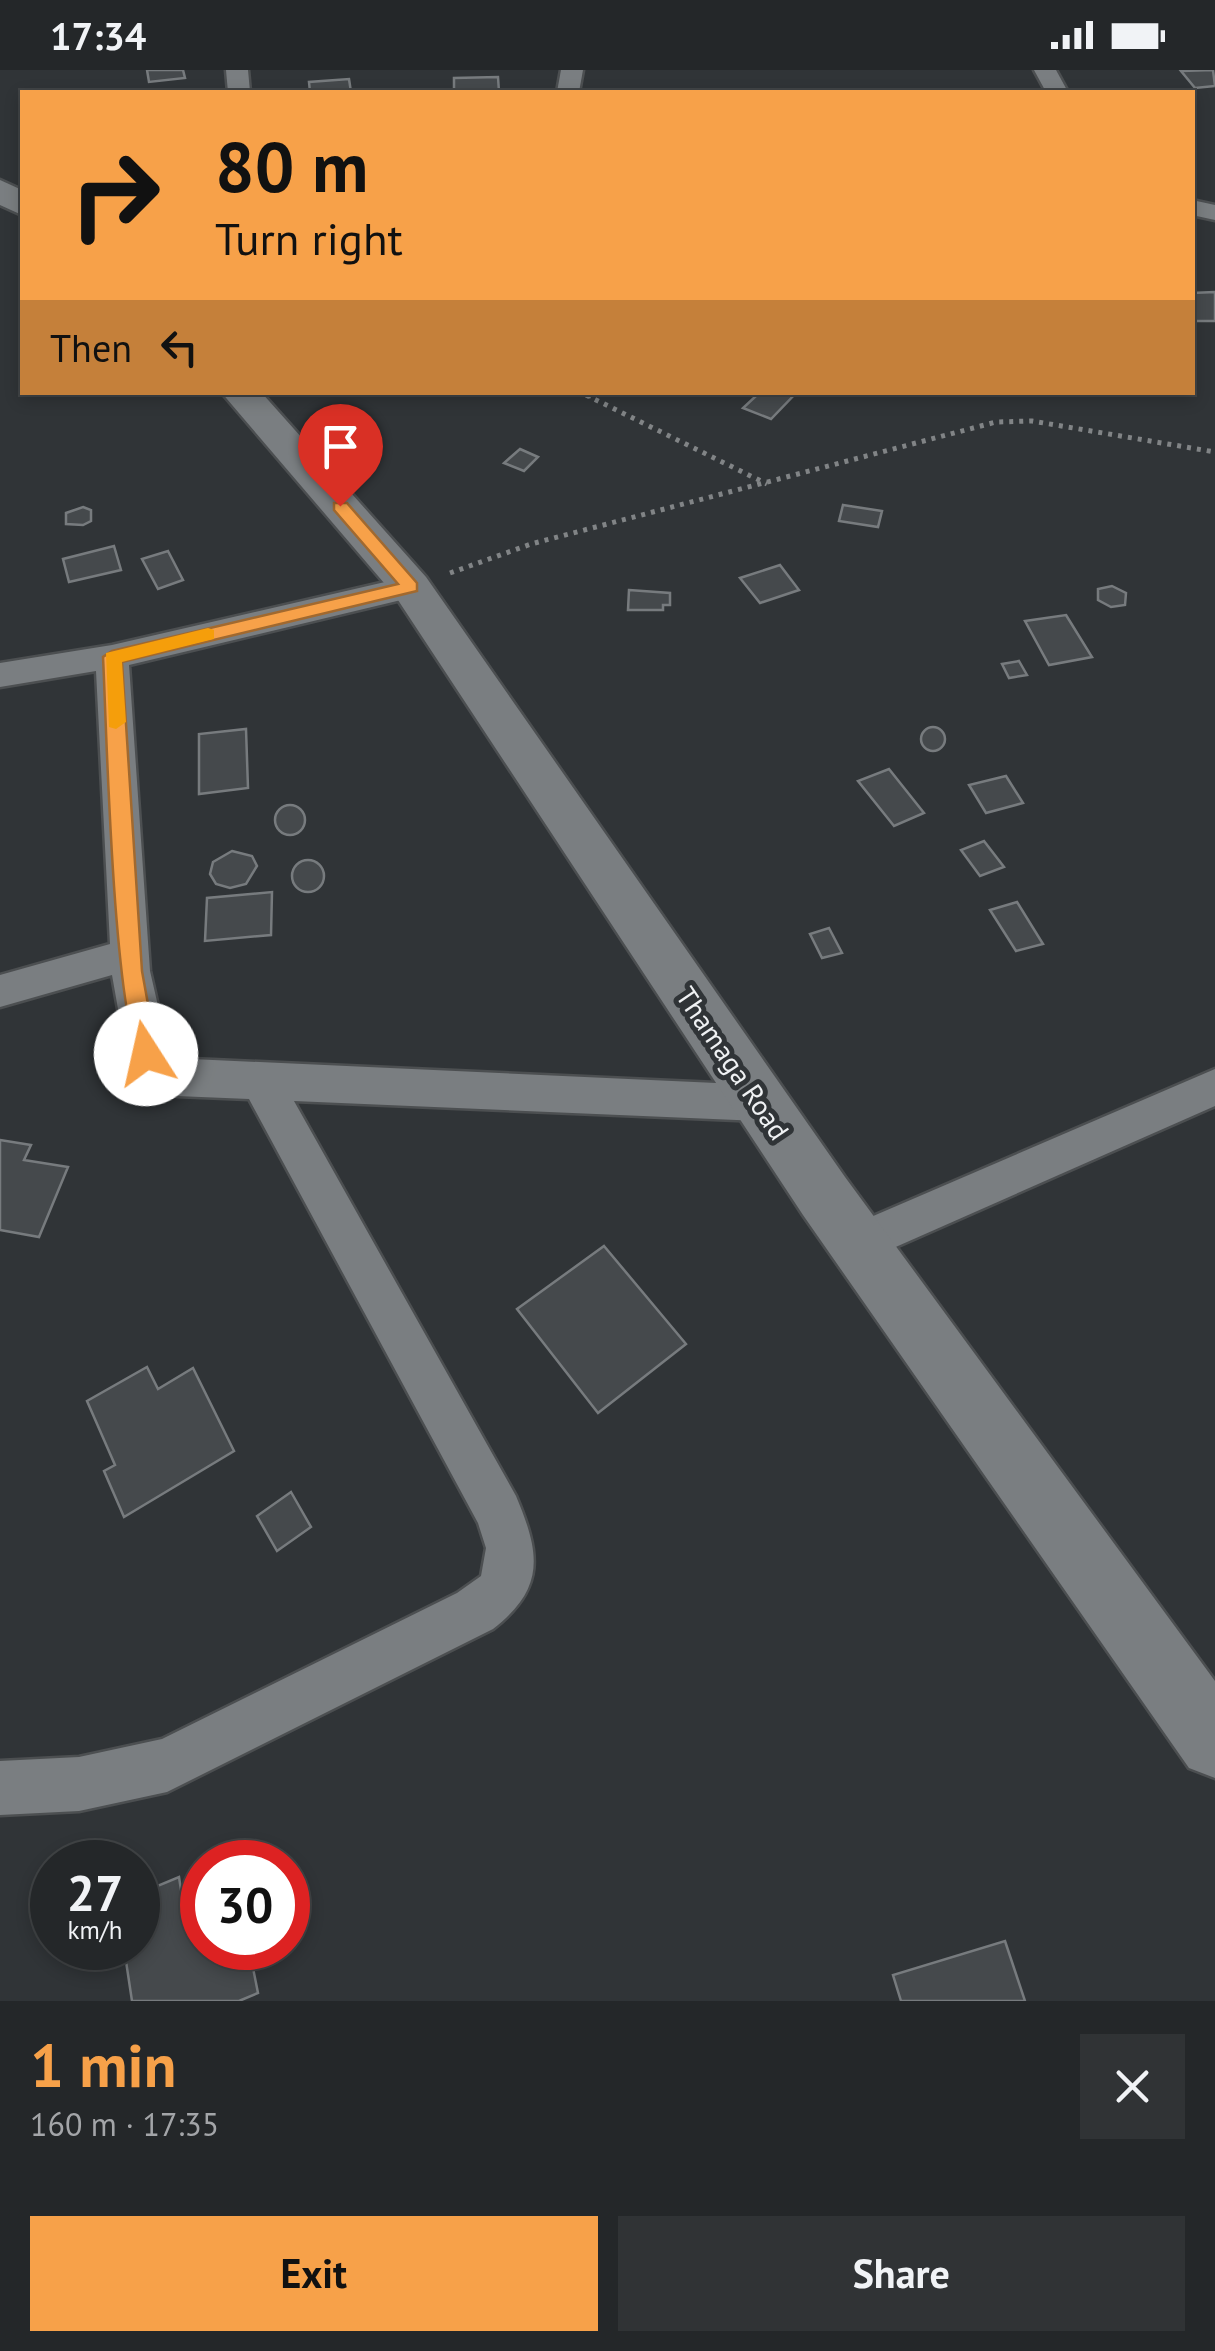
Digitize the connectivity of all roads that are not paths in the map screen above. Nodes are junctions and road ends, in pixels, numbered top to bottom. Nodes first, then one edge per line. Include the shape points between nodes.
1 (243, 395) edge
2 (410, 587) junction
3 (112, 657) junction
4 (0, 675) edge
5 (129, 954) junction
6 (0, 991) edge
7 (261, 1081) junction
8 (1215, 1087) edge
9 (760, 1103) junction
10 (858, 1243) junction
11 (1215, 1742) edge
12 (0, 1788) edge

1 - 2 main road, Thamaga Road
2 - 3 street
2 - 9 main road, Thamaga Road
3 - 4 street
3 - 5 street
5 - 6 street
5 - 7 street via 146,1054 156,1070 178,1078
7 - 9 street
7 - 12 street via 499,1513 512,1548 503,1590 475,1611 168,1765 79,1784
8 - 10 street
9 - 10 main road, Thamaga Road
10 - 11 main road, Thamaga Road

